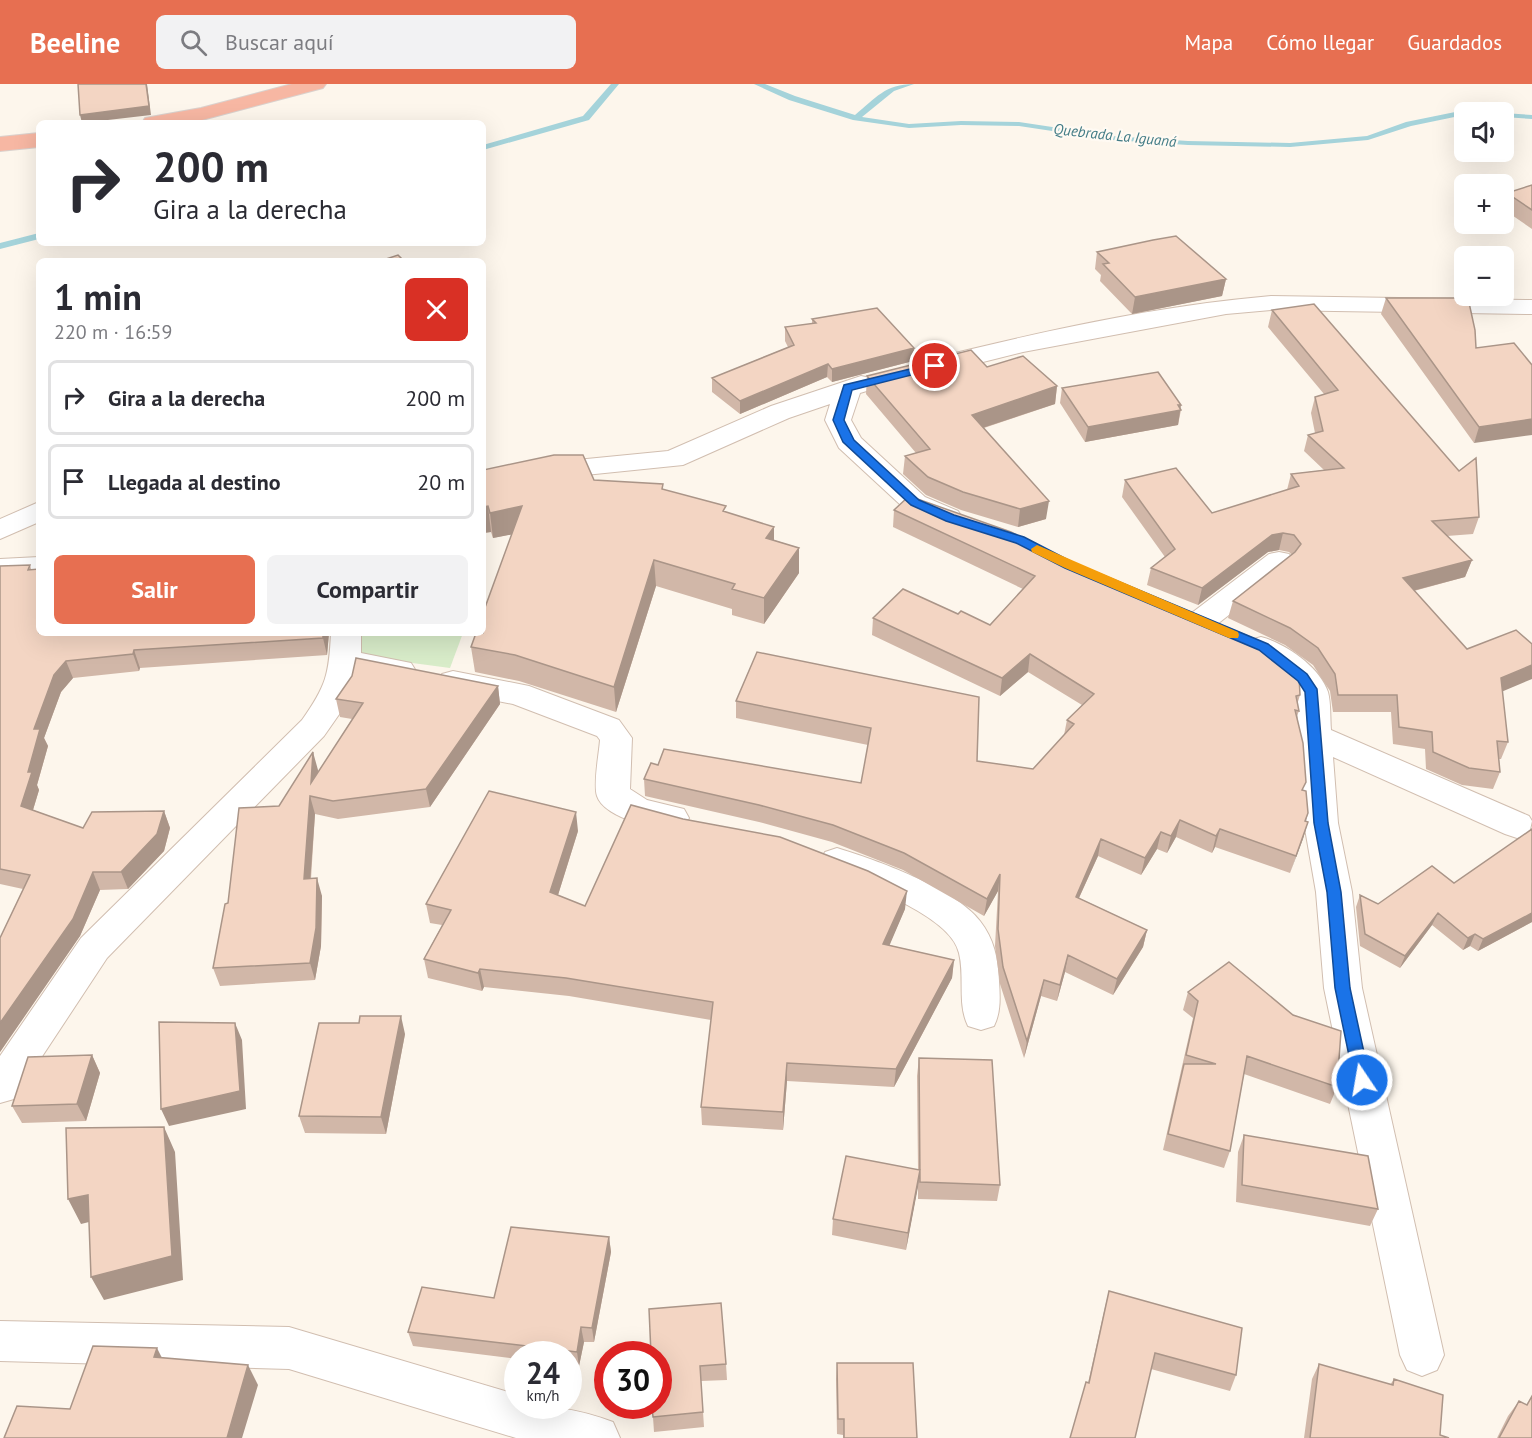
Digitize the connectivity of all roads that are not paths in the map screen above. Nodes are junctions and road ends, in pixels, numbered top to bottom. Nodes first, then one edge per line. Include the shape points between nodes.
1 (316, 84) edge
2 (169, 120) edge
3 (36, 140) edge
4 (0, 144) edge
5 (1532, 308) edge
6 (848, 388) junction
7 (486, 482) edge
8 (36, 512) edge
9 (980, 528) edge
10 (0, 530) edge
11 (1279, 561) edge
12 (36, 567) edge
13 (0, 569) edge
14 (1167, 608) edge
15 (1200, 622) junction
16 (346, 647) edge
17 (1315, 736) junction
18 (705, 825) edge
19 (1517, 825) dead end
20 (805, 850) edge
21 (981, 1015) dead end
22 (0, 1087) edge
23 (0, 1341) edge
24 (1422, 1354) dead end
25 (597, 1438) edge

1 - 2 highway
3 - 4 highway
5 - 6 street via 1357,302 1237,306 1022,344
6 - 7 street via 780,412 673,459 556,470
6 - 9 street via 838,420 849,442 915,502
8 - 10 street
11 - 15 street
12 - 13 street
14 - 15 street
15 - 17 street via 1263,647 1303,677 1312,692
16 - 18 street via 518,694 608,728 616,738 613,795 638,810
16 - 22 street via 338,693 314,728 94,948
17 - 19 street
17 - 24 street via 1321,823 1334,892 1343,988
20 - 21 street via 888,879 962,924 974,941
23 - 25 street via 289,1348 456,1400

